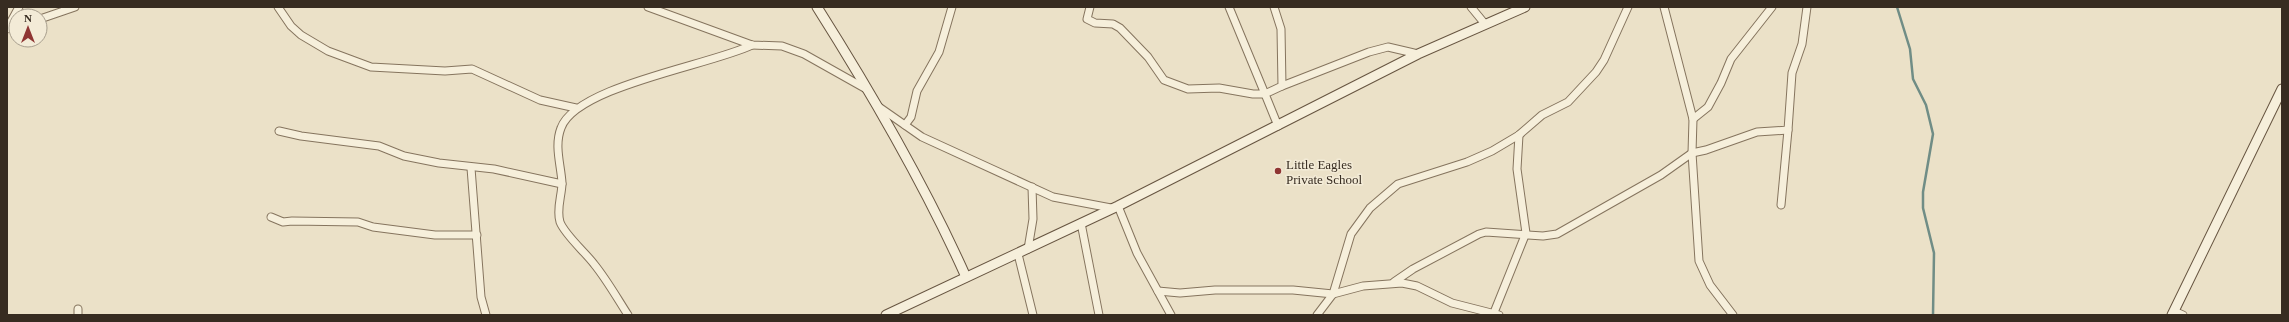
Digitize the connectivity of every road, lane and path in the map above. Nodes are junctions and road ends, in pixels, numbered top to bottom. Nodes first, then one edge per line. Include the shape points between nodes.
1 (19, 7) edge
2 (75, 7) edge
3 (278, 7) edge
4 (648, 7) edge
5 (817, 7) edge
6 (952, 7) edge
7 (1090, 7) edge
8 (1229, 7) edge
9 (1274, 7) edge
10 (1471, 7) edge
11 (1526, 7) edge
12 (1628, 7) edge
13 (1664, 7) edge
14 (1772, 7) edge
15 (1807, 7) edge
16 (48, 16) edge
17 (1485, 24) junction
18 (7, 29) edge
19 (752, 45) junction
20 (1418, 54) junction
21 (1282, 86) junction
22 (2282, 89) edge
23 (871, 92) junction
24 (1265, 94) junction
25 (880, 106) junction
26 (576, 108) junction
27 (1694, 119) junction
28 (905, 125) junction
29 (1278, 126) junction
30 (1788, 130) junction
31 (279, 131) dead end
32 (1519, 136) junction
33 (1692, 153) junction
34 (471, 168) junction
35 (562, 184) junction
36 (1032, 187) junction
37 (1781, 205) dead end
38 (1115, 207) junction
39 (271, 217) dead end
40 (1080, 223) junction
41 (1526, 233) junction
42 (477, 235) junction
43 (1028, 249) junction
44 (1018, 254) junction
45 (966, 277) junction
46 (1394, 282) junction
47 (1158, 291) junction
48 (1333, 294) junction
49 (2173, 313) edge
50 (1495, 314) edge
51 (486, 315) edge
52 (628, 315) edge
53 (886, 315) edge
54 (1033, 315) edge
55 (1099, 315) edge
56 (1171, 315) edge
57 (1317, 315) edge
58 (1733, 315) edge
59 (2183, 315) edge

1 - 18 street
2 - 16 street
3 - 26 street via 291,26 301,35 328,51 364,64 386,69 472,69 540,100
4 - 19 street
5 - 23 street
6 - 28 street via 939,52 917,91 911,117
7 - 24 street via 1087,19 1095,23 1113,24 1120,28 1164,80 1188,89 1219,88
8 - 24 street
9 - 21 street via 1281,29
10 - 17 street
11 - 17 street
12 - 32 street via 1596,72 1573,98 1542,115
13 - 27 street
14 - 27 street via 1731,59 1708,107
15 - 30 street via 1802,44 1792,73
17 - 20 street
19 - 23 street via 782,46 804,54
19 - 26 street via 722,57 638,81
20 - 21 street via 1388,47
20 - 29 street
21 - 24 street
22 - 49 street
23 - 25 street
24 - 29 street
25 - 28 street
25 - 45 street
26 - 35 street via 565,120 558,140
27 - 33 street
28 - 36 street via 922,137
29 - 38 street
30 - 33 street via 1757,132
30 - 37 street
31 - 34 street via 379,146 404,156
32 - 41 street via 1517,169
32 - 48 street via 1467,162 1402,182 1390,190 1362,216 1351,234
33 - 41 street via 1661,175 1557,234 1543,236
33 - 58 street via 1699,260 1710,285
34 - 35 street via 494,168
34 - 42 street
35 - 52 street via 560,223 596,266
36 - 38 street via 1053,197
36 - 43 street via 1034,208
38 - 40 street
38 - 47 street
39 - 42 street via 283,222 358,222 373,228 435,235
40 - 43 street
40 - 55 street
41 - 46 street via 1479,234
41 - 50 street
42 - 51 street
43 - 44 street
44 - 45 street
44 - 54 street
45 - 53 street
46 - 48 street via 1348,289
46 - 50 street via 1417,286 1452,303
47 - 48 street via 1180,293 1215,290 1292,290
47 - 56 street
48 - 57 street
49 - 59 street

